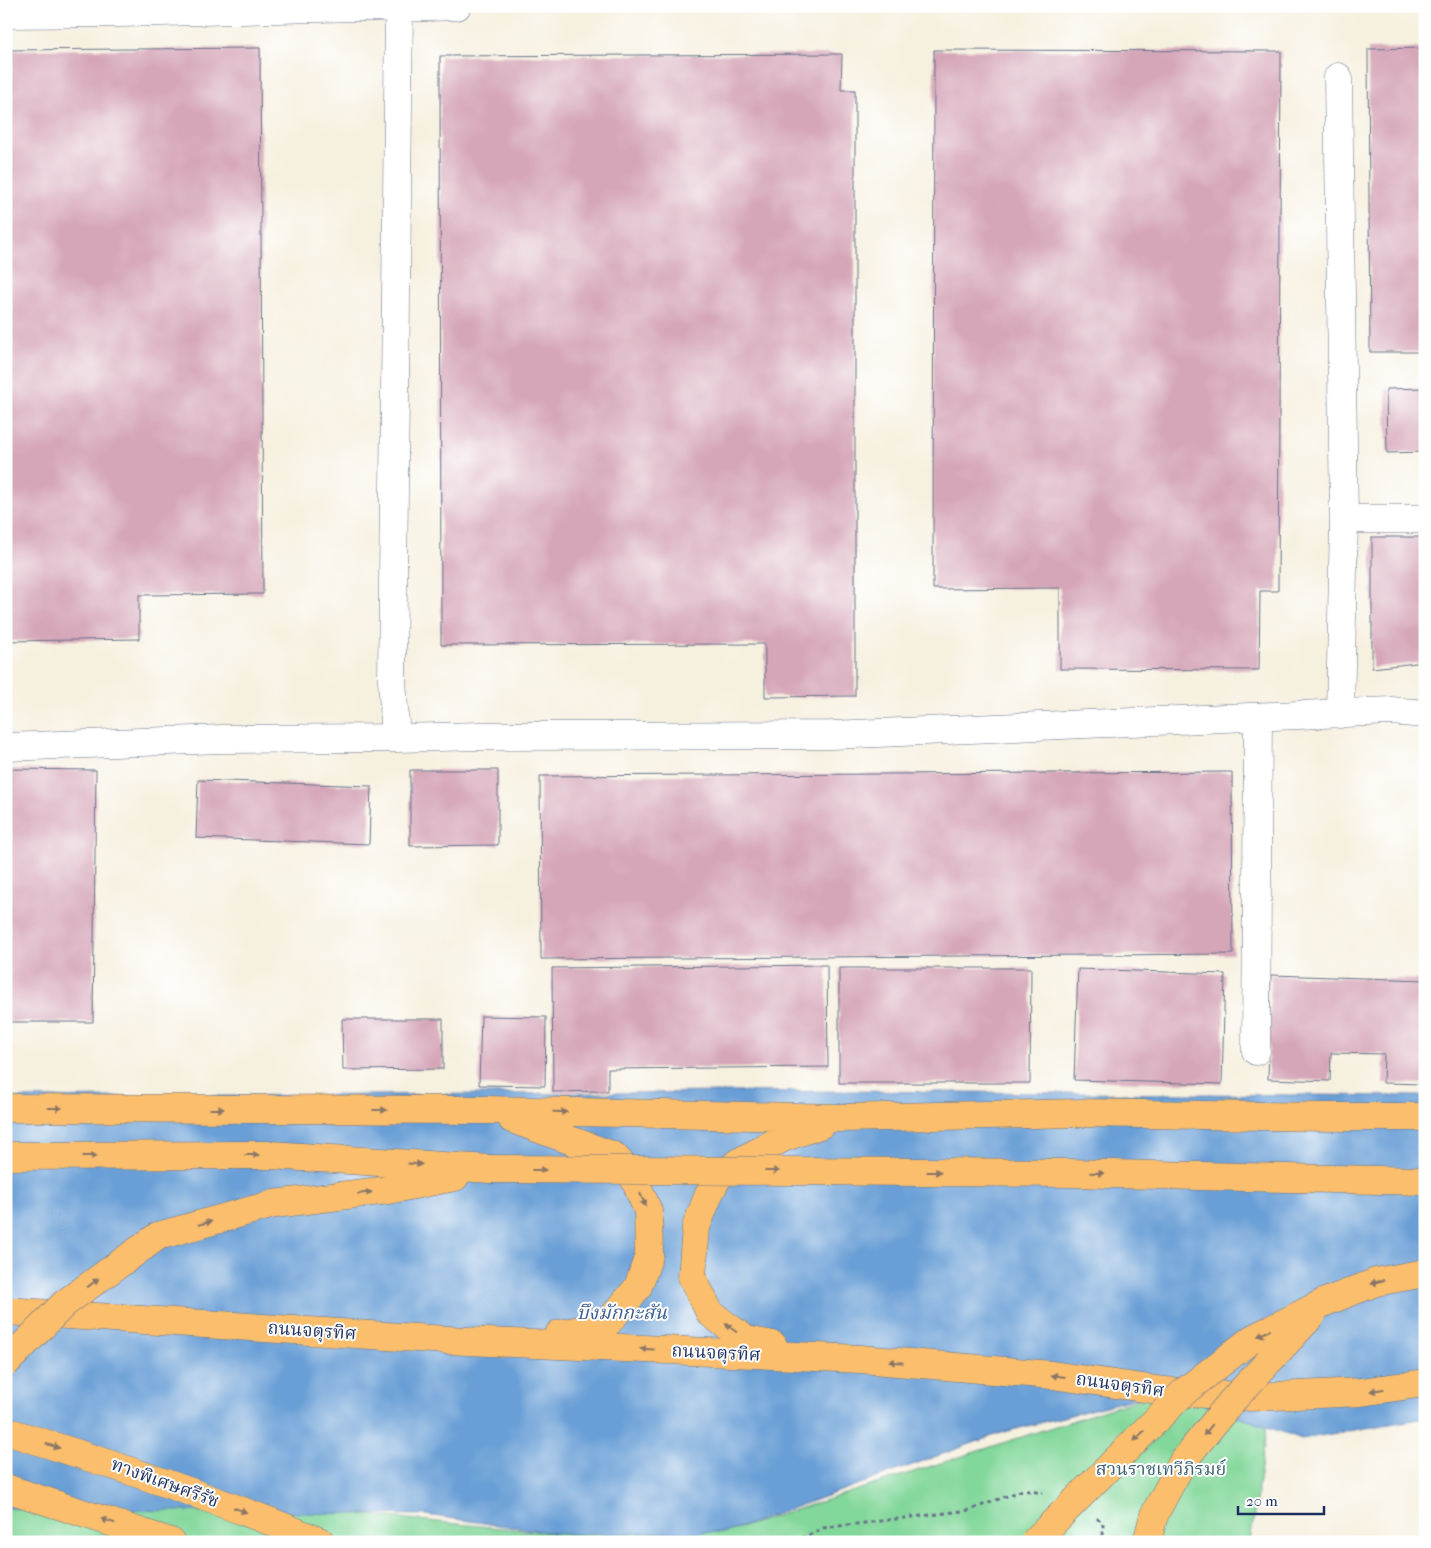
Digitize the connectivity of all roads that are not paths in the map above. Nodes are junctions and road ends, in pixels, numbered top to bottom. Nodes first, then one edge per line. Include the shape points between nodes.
1 (457, 6) edge
2 (399, 8) junction
3 (6, 14) edge
4 (1338, 77) dead end
5 (1425, 518) edge
6 (1344, 520) junction
7 (1340, 714) junction
8 (1425, 714) edge
9 (1258, 718) junction
10 (396, 738) junction
11 (6, 747) edge
12 (1256, 1051) dead end
13 (6, 1108) edge
14 (487, 1110) junction
15 (1425, 1117) edge
16 (839, 1118) junction
17 (6, 1156) edge
18 (490, 1170) junction
19 (1425, 1181) edge
20 (1425, 1273) edge
21 (1323, 1303) junction
22 (6, 1311) edge
23 (446, 1340) junction
24 (861, 1359) junction
25 (6, 1363) edge
26 (1425, 1383) edge
27 (6, 1432) edge
28 (6, 1488) edge
29 (171, 1542) edge
30 (321, 1542) edge
31 (1034, 1542) edge
32 (1147, 1542) edge

1 - 2 lane
2 - 3 lane via 358,6
2 - 10 lane via 392,670
4 - 6 lane
5 - 6 lane
6 - 7 lane
7 - 8 lane
7 - 9 lane
9 - 10 lane via 831,735
9 - 12 lane
10 - 11 lane via 222,739
13 -> 14 main road
14 -> 16 main road
14 -> 23 main road via 614,1156 634,1178 648,1211 648,1255 638,1287 606,1325 566,1334
15 - 16 main road via 1080,1113
24 -> 16 main road, bridge via 746,1340 710,1313 692,1277 696,1228 718,1177 783,1138
17 -> 18 main road via 270,1155
18 -> 19 main road, bridge via 1067,1172
25 -> 18 main road, bridge via 65,1303 158,1236 274,1204 388,1190
20 -> 21 main road via 1376,1282
21 -> 31 main road, bridge via 1252,1338 1186,1390
21 -> 32 main road, bridge via 1231,1402 1183,1461 1154,1515
22 - 23 main road, ถนนจตุรทิศ
24 -> 23 main road, ถนนจตุรทิศ
26 -> 24 main road, ถนนจตุรทิศ, bridge via 1361,1392 1251,1397 1164,1391 1052,1375
27 -> 30 main road, ทางพิเศษศรีรัช via 175,1486
29 -> 28 main road

